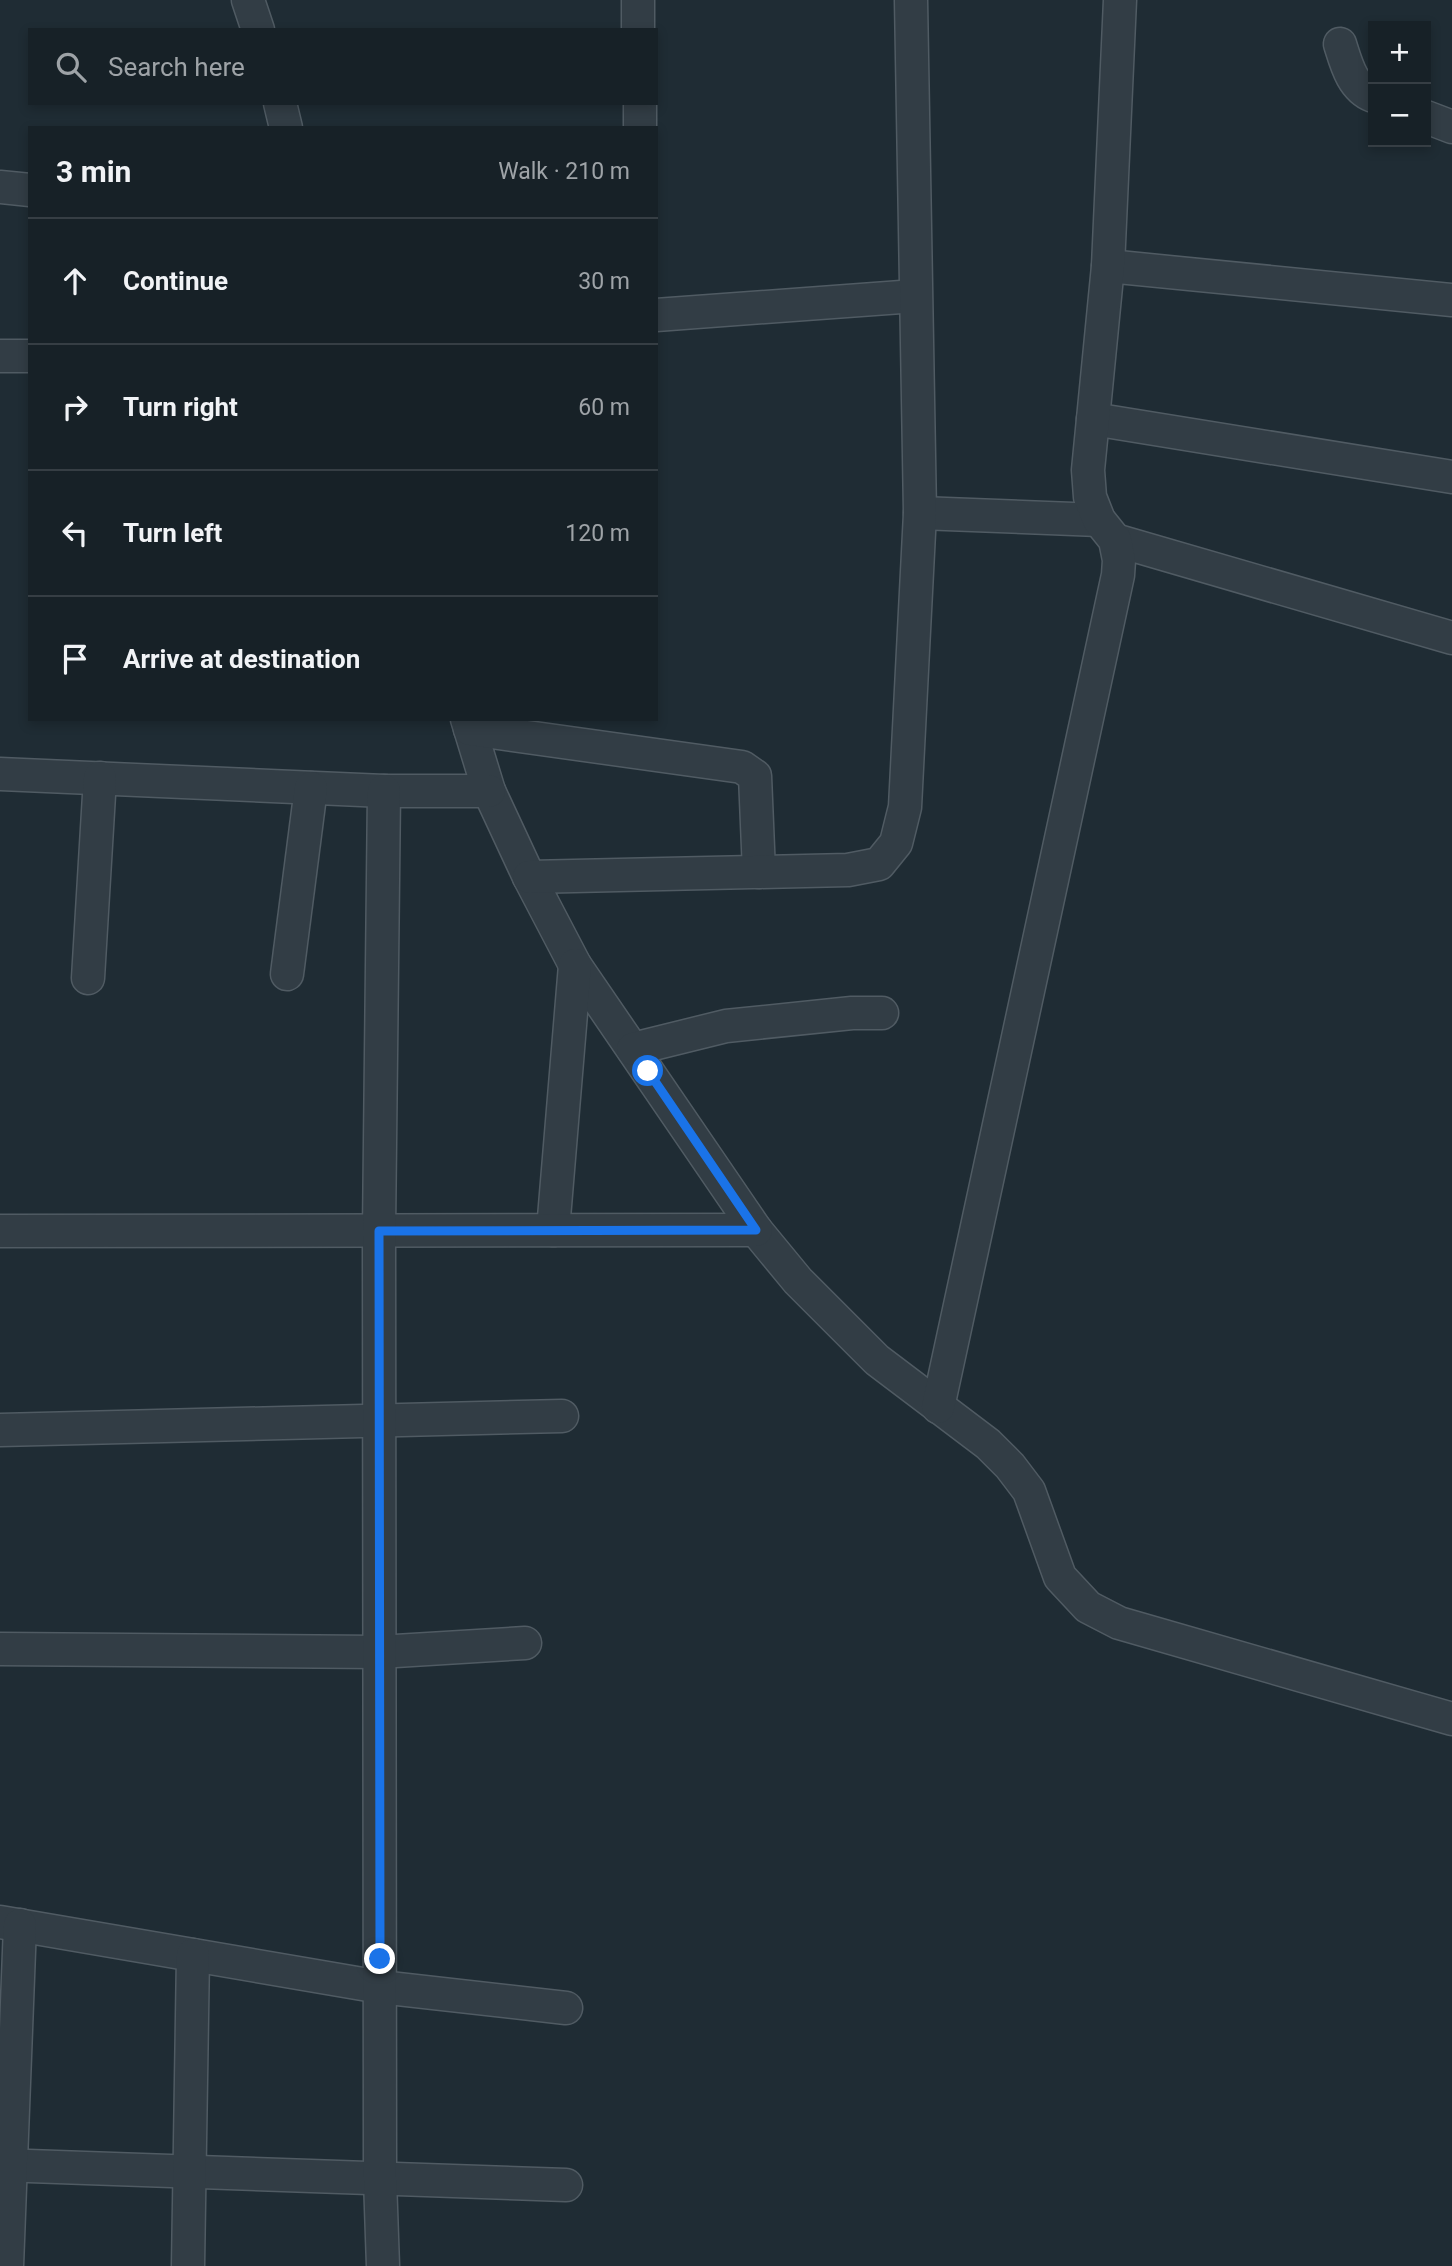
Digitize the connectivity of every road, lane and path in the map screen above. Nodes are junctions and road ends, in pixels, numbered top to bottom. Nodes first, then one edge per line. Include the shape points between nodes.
1 (248, 0) edge
2 (638, 0) edge
3 (911, 0) edge
4 (1120, 0) edge
5 (257, 28) edge
6 (638, 28) edge
7 (1340, 44) dead end
8 (1368, 94) edge
9 (280, 105) edge
10 (640, 105) edge
11 (1431, 119) edge
12 (286, 126) edge
13 (640, 126) edge
14 (1452, 127) edge
15 (0, 187) edge
16 (28, 190) edge
17 (1108, 266) junction
18 (915, 296) junction
19 (1452, 300) edge
20 (658, 315) edge
21 (0, 356) edge
22 (28, 356) edge
23 (1093, 419) junction
24 (1452, 477) edge
25 (920, 513) junction
26 (1107, 530) junction
27 (1452, 638) edge
28 (468, 724) edge
29 (0, 774) edge
30 (100, 778) junction
31 (311, 788) junction
32 (489, 791) junction
33 (383, 792) junction
34 (759, 872) junction
35 (529, 877) junction
36 (575, 965) junction
37 (286, 974) dead end
38 (88, 978) dead end
39 (882, 1013) dead end
40 (633, 1049) junction
41 (553, 1230) junction
42 (756, 1230) junction
43 (0, 1231) edge
44 (379, 1231) junction
45 (938, 1407) junction
46 (562, 1416) dead end
47 (379, 1420) junction
48 (0, 1430) edge
49 (525, 1643) dead end
50 (0, 1649) edge
51 (380, 1651) junction
52 (1452, 1719) edge
53 (10, 1924) edge
54 (193, 1955) junction
55 (380, 1987) junction
56 (566, 2008) dead end
57 (5, 2165) edge
58 (188, 2172) junction
59 (380, 2179) junction
60 (566, 2185) dead end
61 (7, 2266) edge
62 (188, 2266) edge
63 (383, 2266) edge

1 - 5 street
2 - 6 street
3 - 18 street
4 - 17 street
7 - 8 street via 1351,75
9 - 12 street
10 - 13 street
11 - 14 street
15 - 16 street
17 - 19 street
17 - 23 street
18 - 20 street
18 - 25 street
21 - 22 street
23 - 24 street
23 - 26 street via 1090,497
25 - 26 street
25 - 34 street via 905,807 896,844 879,864 848,870
26 - 27 street
26 - 45 street via 1119,560 1118,575
28 - 32 street
28 - 34 street via 742,767 755,776
29 - 30 street
30 - 31 street
30 - 38 street
31 - 33 street
31 - 37 street
32 - 33 street
32 - 35 street
33 - 44 street
34 - 35 street
35 - 36 street
36 - 40 street
36 - 41 street
39 - 40 street via 726,1026
40 - 42 street
41 - 42 street
41 - 44 street
42 - 45 street via 847,1331
43 - 44 street
44 - 47 street
45 - 52 street via 1010,1466 1028,1491 1060,1577 1088,1607 1119,1623
46 - 47 street
47 - 48 street
47 - 51 street
49 - 51 street
50 - 51 street
51 - 55 street
53 - 54 street
53 - 57 street
54 - 55 street
54 - 58 street
55 - 56 street
55 - 59 street
57 - 58 street
57 - 61 street
58 - 59 street
58 - 62 street
59 - 60 street
59 - 63 street

